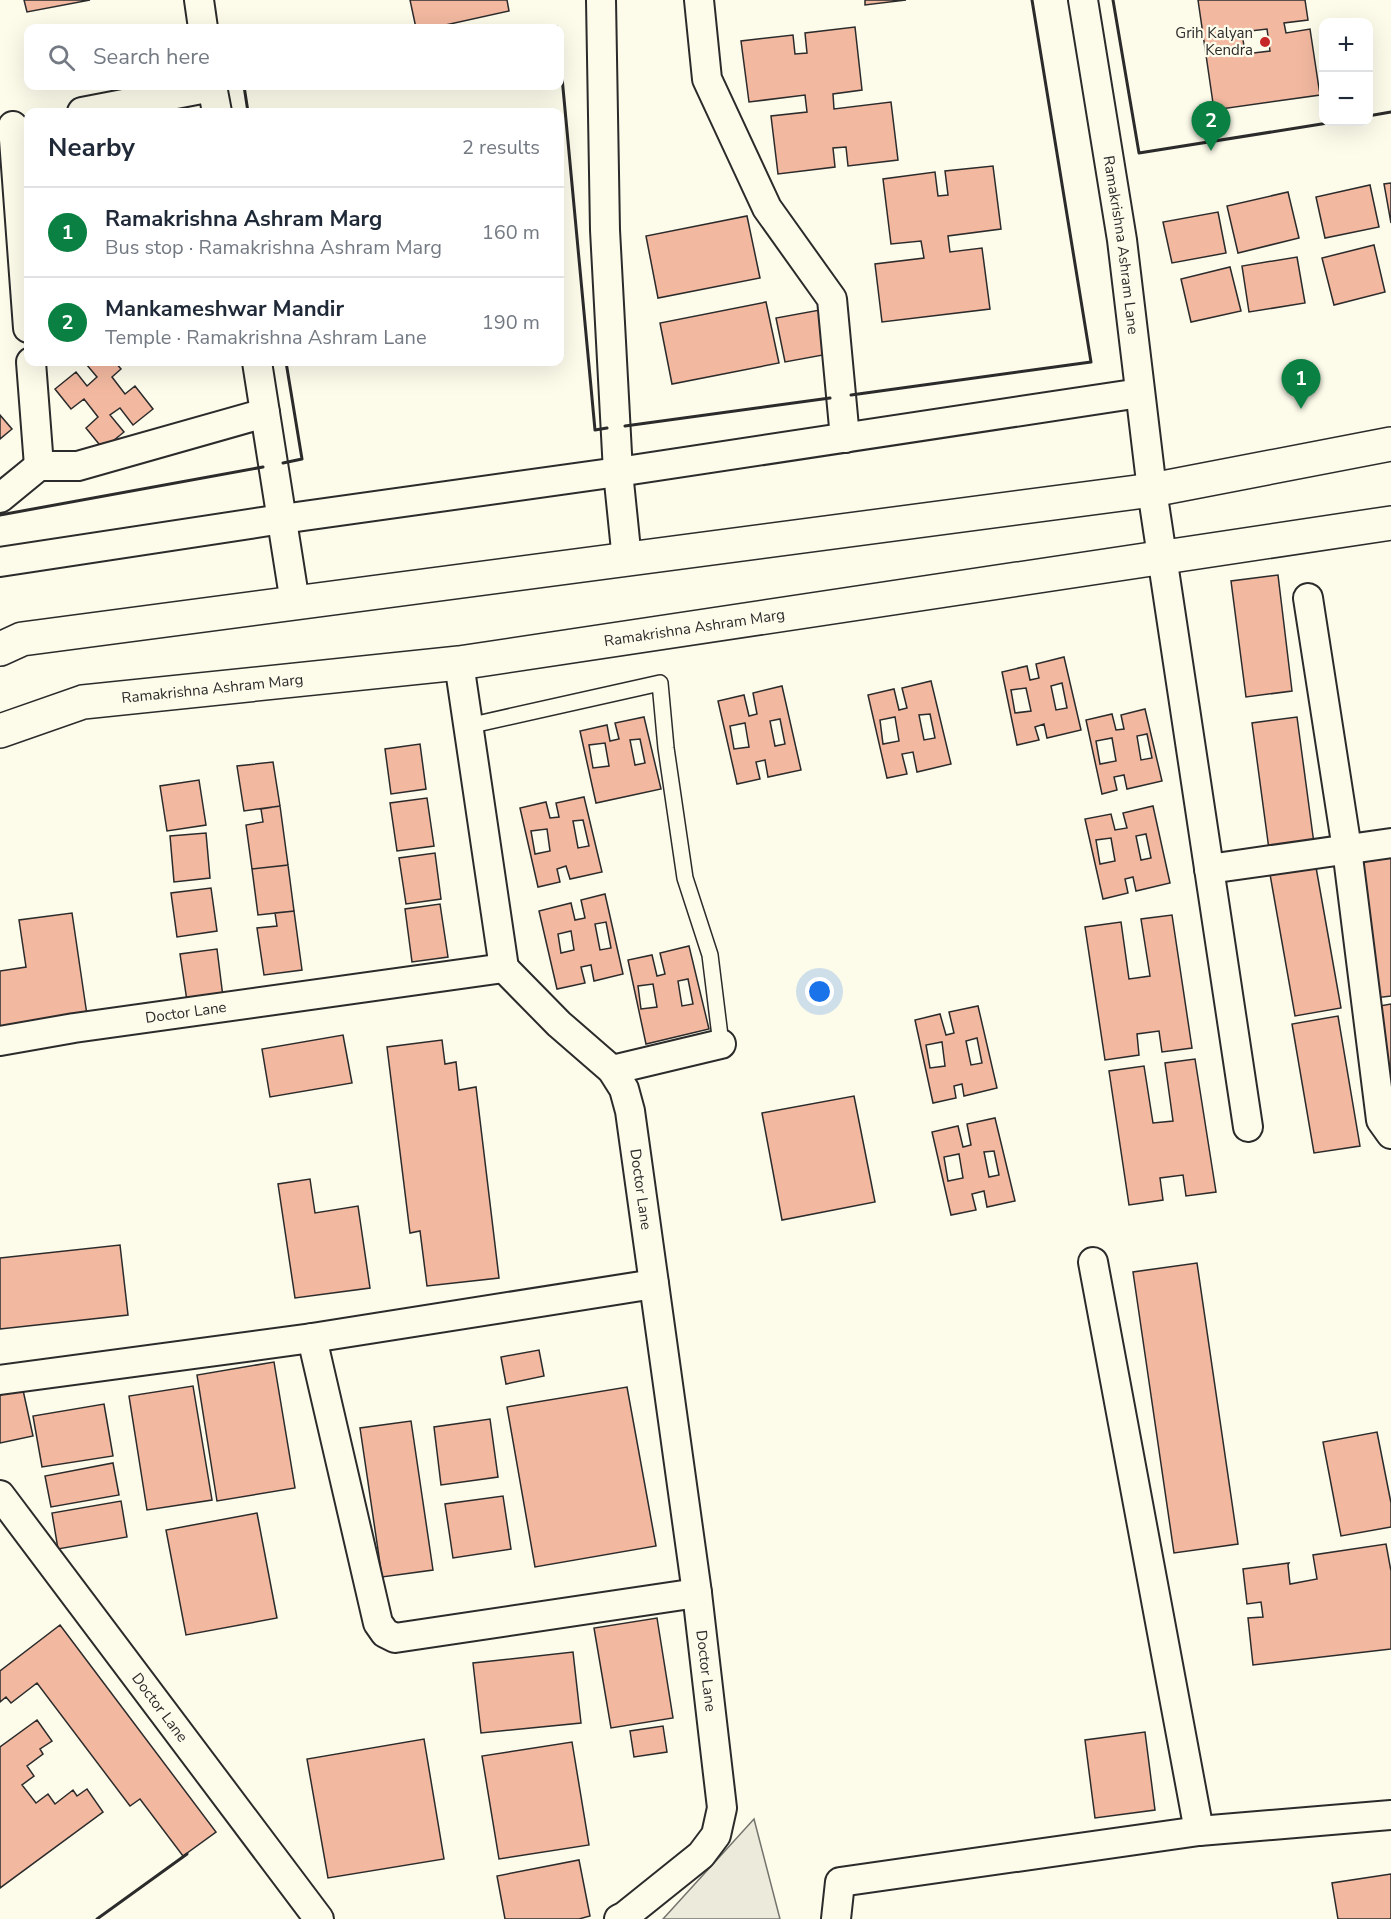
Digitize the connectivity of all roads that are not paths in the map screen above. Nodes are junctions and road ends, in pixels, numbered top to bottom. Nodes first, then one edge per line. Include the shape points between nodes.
1 (199, 0) edge
2 (601, 0) edge
3 (699, 0) edge
4 (1083, 0) edge
5 (202, 24) edge
6 (214, 95) edge
7 (113, 108) edge
8 (14, 126) edge
9 (24, 270) edge
10 (31, 366) edge
11 (258, 366) edge
12 (1140, 393) junction
13 (265, 413) junction
14 (845, 438) junction
15 (1391, 444) edge
16 (39, 466) junction
17 (618, 472) junction
18 (1152, 490) junction
19 (0, 498) edge
20 (282, 519) junction
21 (1391, 523) edge
22 (1162, 557) junction
23 (627, 560) junction
24 (0, 562) edge
25 (1308, 598) dead end
26 (295, 603) junction
27 (0, 649) edge
28 (459, 663) junction
29 (468, 726) junction
30 (0, 731) edge
31 (1391, 843) edge
32 (1347, 849) junction
33 (1209, 869) junction
34 (504, 968) junction
35 (0, 1041) edge
36 (721, 1044) joint
37 (612, 1070) junction
38 (1248, 1127) dead end
39 (1391, 1134) edge
40 (1093, 1262) dead end
41 (654, 1284) junction
42 (312, 1338) junction
43 (0, 1380) edge
44 (0, 1495) edge
45 (697, 1593) junction
46 (1391, 1815) edge
47 (1199, 1831) junction
48 (319, 1919) edge
49 (619, 1919) edge
50 (836, 1919) edge

1 - 5 street
2 - 17 street via 605,230
3 - 14 street via 707,79 767,208 832,299
4 - 12 street, Ramakrishna Ashram Lane via 1122,240
6 - 7 street
8 - 9 street
10 - 16 street
11 - 13 street
12 - 14 street
12 - 18 street, Ramakrishna Ashram Lane
13 - 16 street via 78,466
13 - 20 street
14 - 17 street
15 - 18 street
16 - 19 street
17 - 20 street
17 - 23 street
18 - 22 street, Ramakrishna Ashram Lane
18 - 23 street
20 - 24 street
20 - 26 street
21 - 22 street, Ramakrishna Ashram Marg
22 - 28 street, Ramakrishna Ashram Marg
22 - 33 street, Ramakrishna Ashram Lane
23 - 26 street
25 - 32 street
26 - 27 street via 22,639
28 - 29 street
28 - 30 street, Ramakrishna Ashram Marg via 83,702
29 - 34 street
29 - 36 lane via 660,683 685,878 710,955
31 - 32 street
32 - 33 street
32 - 39 street via 1380,1120
33 - 38 street, Ramakrishna Ashram Lane
34 - 35 street, Doctor Lane
34 - 37 street, Doctor Lane
36 - 37 street
37 - 41 street, Doctor Lane via 624,1089 630,1111
40 - 47 street
41 - 42 street
41 - 45 street, Doctor Lane
42 - 43 street
42 - 45 street via 378,1623 385,1634 395,1638
44 - 48 street, Doctor Lane
45 - 49 street, Doctor Lane via 722,1808 716,1836 702,1855
46 - 47 street
47 - 50 street via 840,1882

